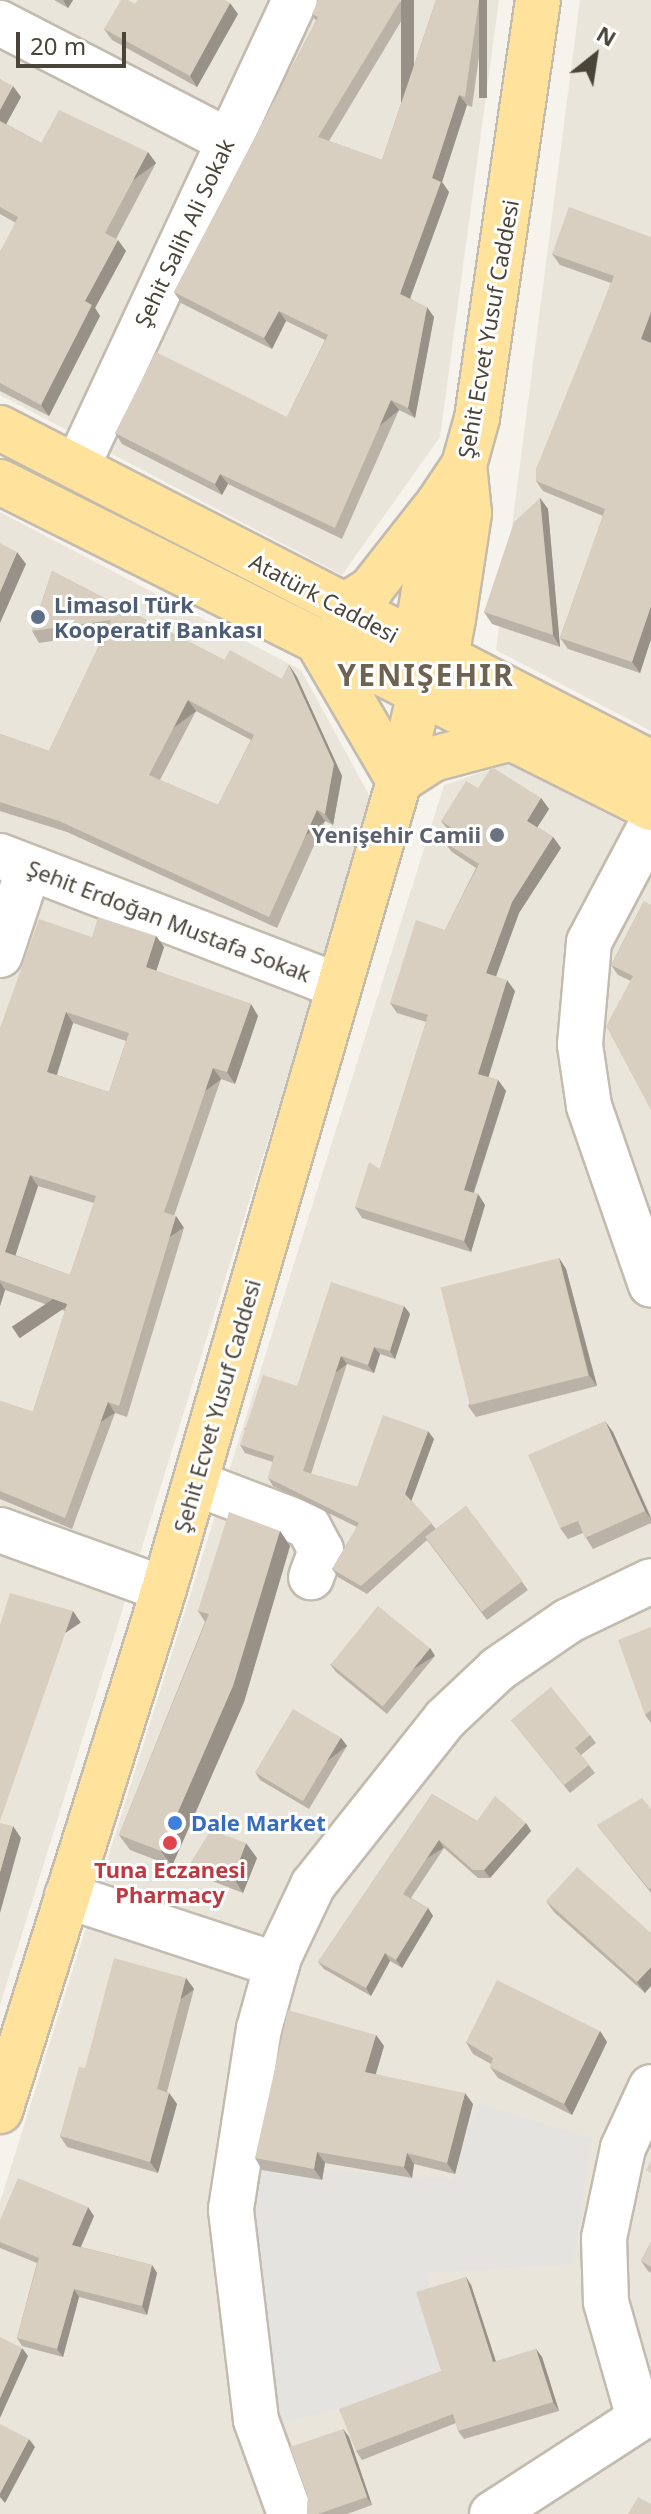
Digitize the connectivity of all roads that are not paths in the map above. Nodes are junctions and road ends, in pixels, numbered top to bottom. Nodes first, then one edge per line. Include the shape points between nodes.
1 (295, 0) edge
2 (538, 0) edge
3 (0, 23) edge
4 (227, 140) junction
5 (0, 428) edge
6 (464, 465) junction
7 (77, 467) junction
8 (0, 482) edge
9 (438, 504) junction
10 (459, 577) junction
11 (341, 608) junction
12 (321, 647) junction
13 (430, 654) junction
14 (419, 697) junction
15 (539, 708) junction
16 (508, 739) junction
17 (651, 763) edge
18 (399, 781) junction
19 (651, 808) edge
20 (651, 825) edge
21 (14, 862) edge
22 (0, 955) edge
23 (338, 986) junction
24 (634, 1192) edge
25 (651, 1285) edge
26 (195, 1483) junction
27 (0, 1530) edge
28 (311, 1577) dead end
29 (651, 1581) edge
30 (164, 1589) junction
31 (67, 1896) junction
32 (277, 1965) junction
33 (651, 2087) edge
34 (0, 2111) edge
35 (645, 2414) edge
36 (508, 2510) edge
37 (290, 2514) edge

1 - 4 street, Şehit Salih Ali Sokak
2 - 6 main road, Şehit Ecvet Yusuf Caddesi via 477,418
3 - 4 street
4 - 7 street, Şehit Salih Ali Sokak
5 - 7 main road, Atatürk Caddesi
6 - 9 main road
6 - 10 main road, Şehit Ecvet Yusuf Caddesi via 469,513
7 - 11 main road, Atatürk Caddesi
8 - 12 main road, Atatürk Caddesi
9 - 11 main road via 371,589
9 - 13 main road
10 - 13 main road, Şehit Ecvet Yusuf Caddesi
10 - 15 main road via 471,626 492,663
11 - 13 main road, Atatürk Caddesi
12 - 14 main road, Atatürk Caddesi
12 - 18 main road
13 - 14 main road, Şehit Ecvet Yusuf Caddesi
13 - 15 main road, Atatürk Caddesi
14 - 16 main road, Atatürk Caddesi
14 - 18 main road, Şehit Ecvet Yusuf Caddesi
15 - 17 main road, Atatürk Caddesi
16 - 18 main road via 433,759
16 - 19 main road, Atatürk Caddesi
18 - 23 main road, Şehit Ecvet Yusuf Caddesi
20 - 24 street via 589,942 581,985 589,1106
21 - 22 street
21 - 23 street, Şehit Erdoğan Mustafa Sokak
23 - 26 main road, Şehit Ecvet Yusuf Caddesi
24 - 25 street
26 - 28 street via 308,1526 321,1550
26 - 30 main road, Şehit Ecvet Yusuf Caddesi
27 - 30 street
29 - 32 street via 568,1621 498,1669 445,1719 313,1885
30 - 31 main road, Şehit Ecvet Yusuf Caddesi
31 - 32 street
31 - 34 main road, Şehit Ecvet Yusuf Caddesi
32 - 37 street via 231,2209 256,2420
33 - 35 street via 623,2148 604,2238 606,2302
35 - 36 street

